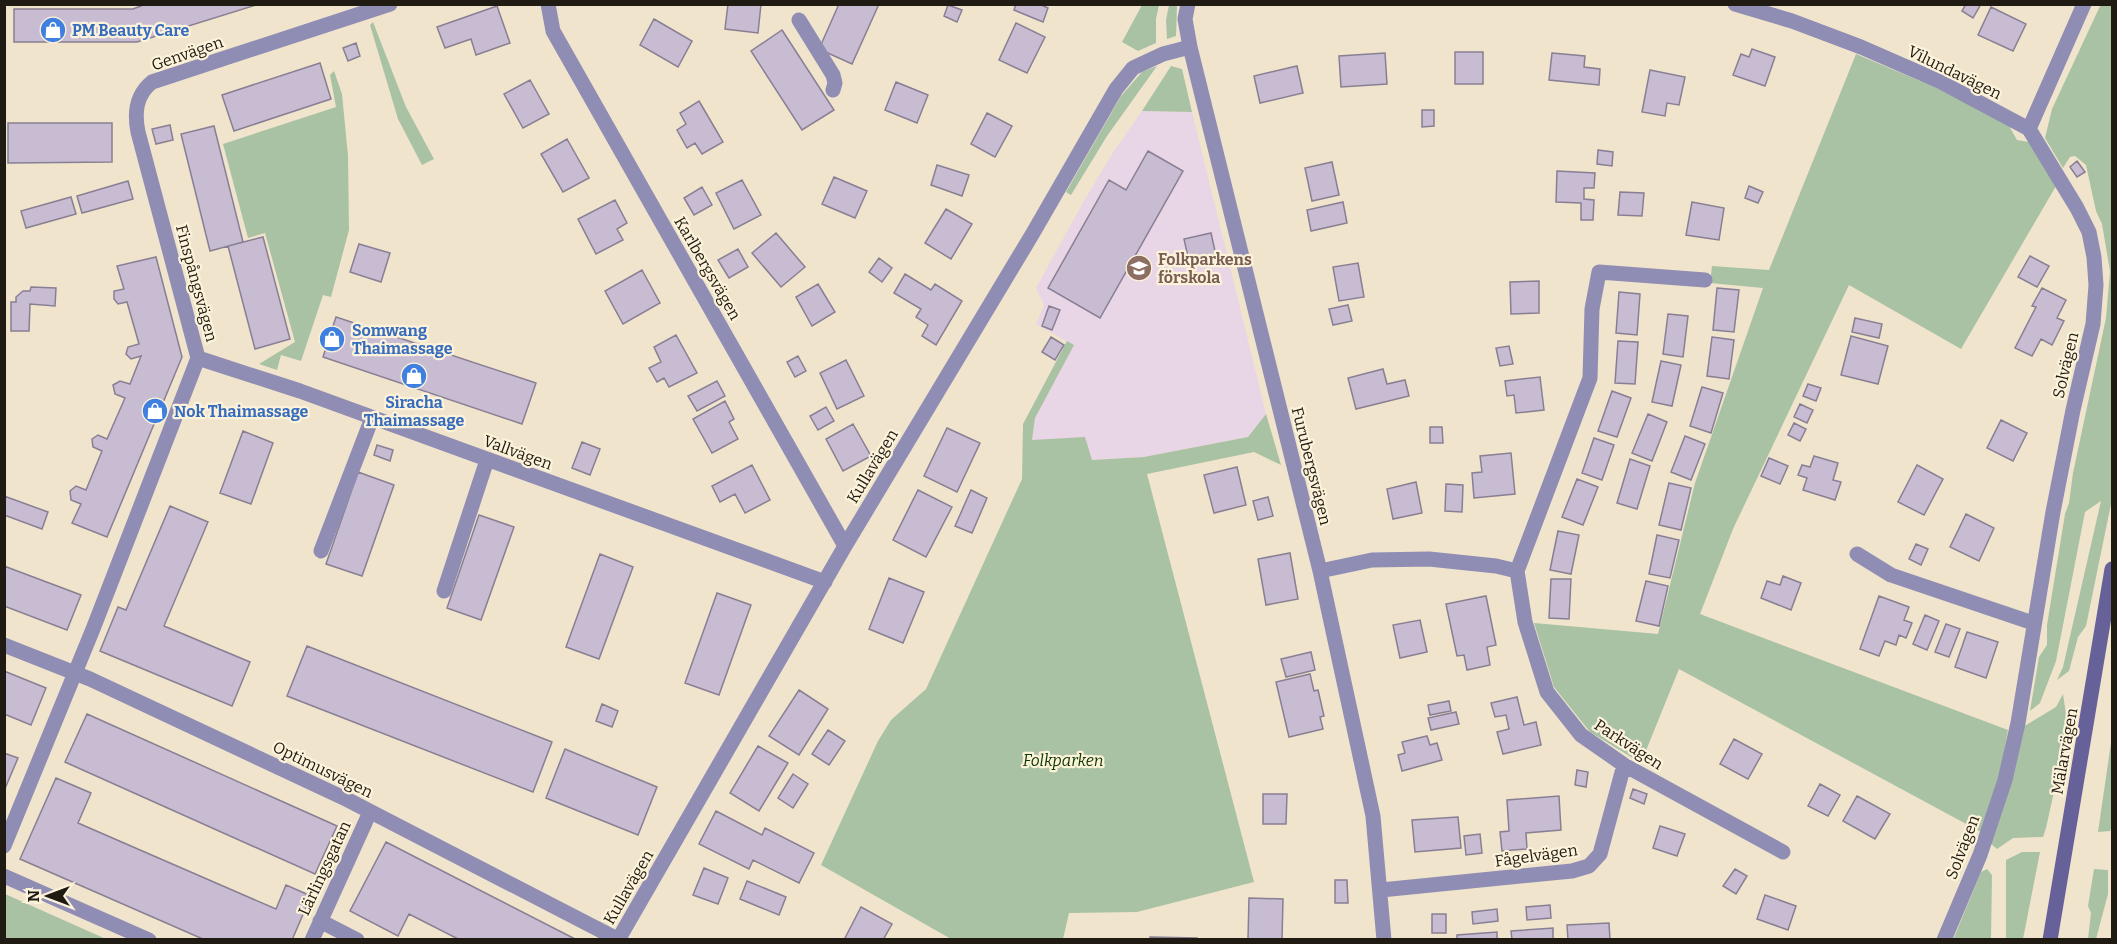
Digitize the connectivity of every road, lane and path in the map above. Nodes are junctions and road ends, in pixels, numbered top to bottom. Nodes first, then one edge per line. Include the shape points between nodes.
1 (390, 4) edge
2 (548, 4) edge
3 (1188, 4) edge
4 (1735, 4) edge
5 (2085, 4) edge
6 (343, 12) edge
7 (798, 20) dead end
8 (1190, 47) junction
9 (833, 90) dead end
10 (138, 98) joint
11 (2029, 129) junction
12 (1705, 280) dead end
13 (198, 358) junction
14 (372, 418) junction
15 (487, 460) junction
16 (845, 546) junction
17 (321, 551) dead end
18 (1857, 554) dead end
19 (2112, 569) edge
20 (1517, 571) junction
21 (1320, 572) junction
22 (825, 582) junction
23 (444, 591) dead end
24 (2033, 622) junction
25 (4, 645) edge
26 (74, 673) junction
27 (1624, 765) junction
28 (370, 812) junction
29 (4, 846) edge
30 (1783, 852) dead end
31 (4, 876) edge
32 (1381, 890) junction
33 (320, 921) junction
34 (149, 939) edge
35 (312, 939) edge
36 (357, 939) edge
37 (619, 939) edge
38 (1384, 939) edge
39 (1944, 939) edge
40 (2050, 939) edge

1 - 6 street, Genvägen
2 - 16 street, Karlbergsvägen via 553,31
3 - 8 street, Furubergsvägen via 1185,19
4 - 11 street, Vilundavägen via 1871,52 1941,82
5 - 11 street
6 - 10 street, Genvägen via 152,82
7 - 9 street via 833,75
8 - 16 street, Kullavägen via 1133,68 1116,89
8 - 21 street, Furubergsvägen
10 - 13 street, Finspångsvägen via 136,125
11 - 24 street, Solvägen via 2089,232 2096,285 2093,324
12 - 20 street, Parkvägen via 1599,272 1592,309 1590,378
13 - 14 street, Vallvägen
13 - 26 street, Finspångsvägen
14 - 15 street, Vallvägen
14 - 17 street
15 - 22 street, Vallvägen
15 - 23 street
16 - 22 street, Kullavägen
18 - 24 street via 1891,575
19 - 40 main road, Mälarvägen
20 - 21 street via 1429,560 1372,560
20 - 27 street, Parkvägen via 1525,622 1547,692 1581,735
21 - 32 street, Furubergsvägen via 1373,816
22 - 37 street, Kullavägen
24 - 39 street, Solvägen via 2005,780 1980,855
25 - 26 street, Optimusvägen
26 - 28 street, Optimusvägen
26 - 29 street, Finspångsvägen
27 - 30 street, Parkvägen
27 - 32 street, Fågelvägen via 1600,854 1589,866 1572,871
28 - 33 street, Lärlingsgatan
28 - 37 street, Optimusvägen
31 - 34 street
32 - 38 street, Furubergsvägen
33 - 35 street, Lärlingsgatan
33 - 36 street

